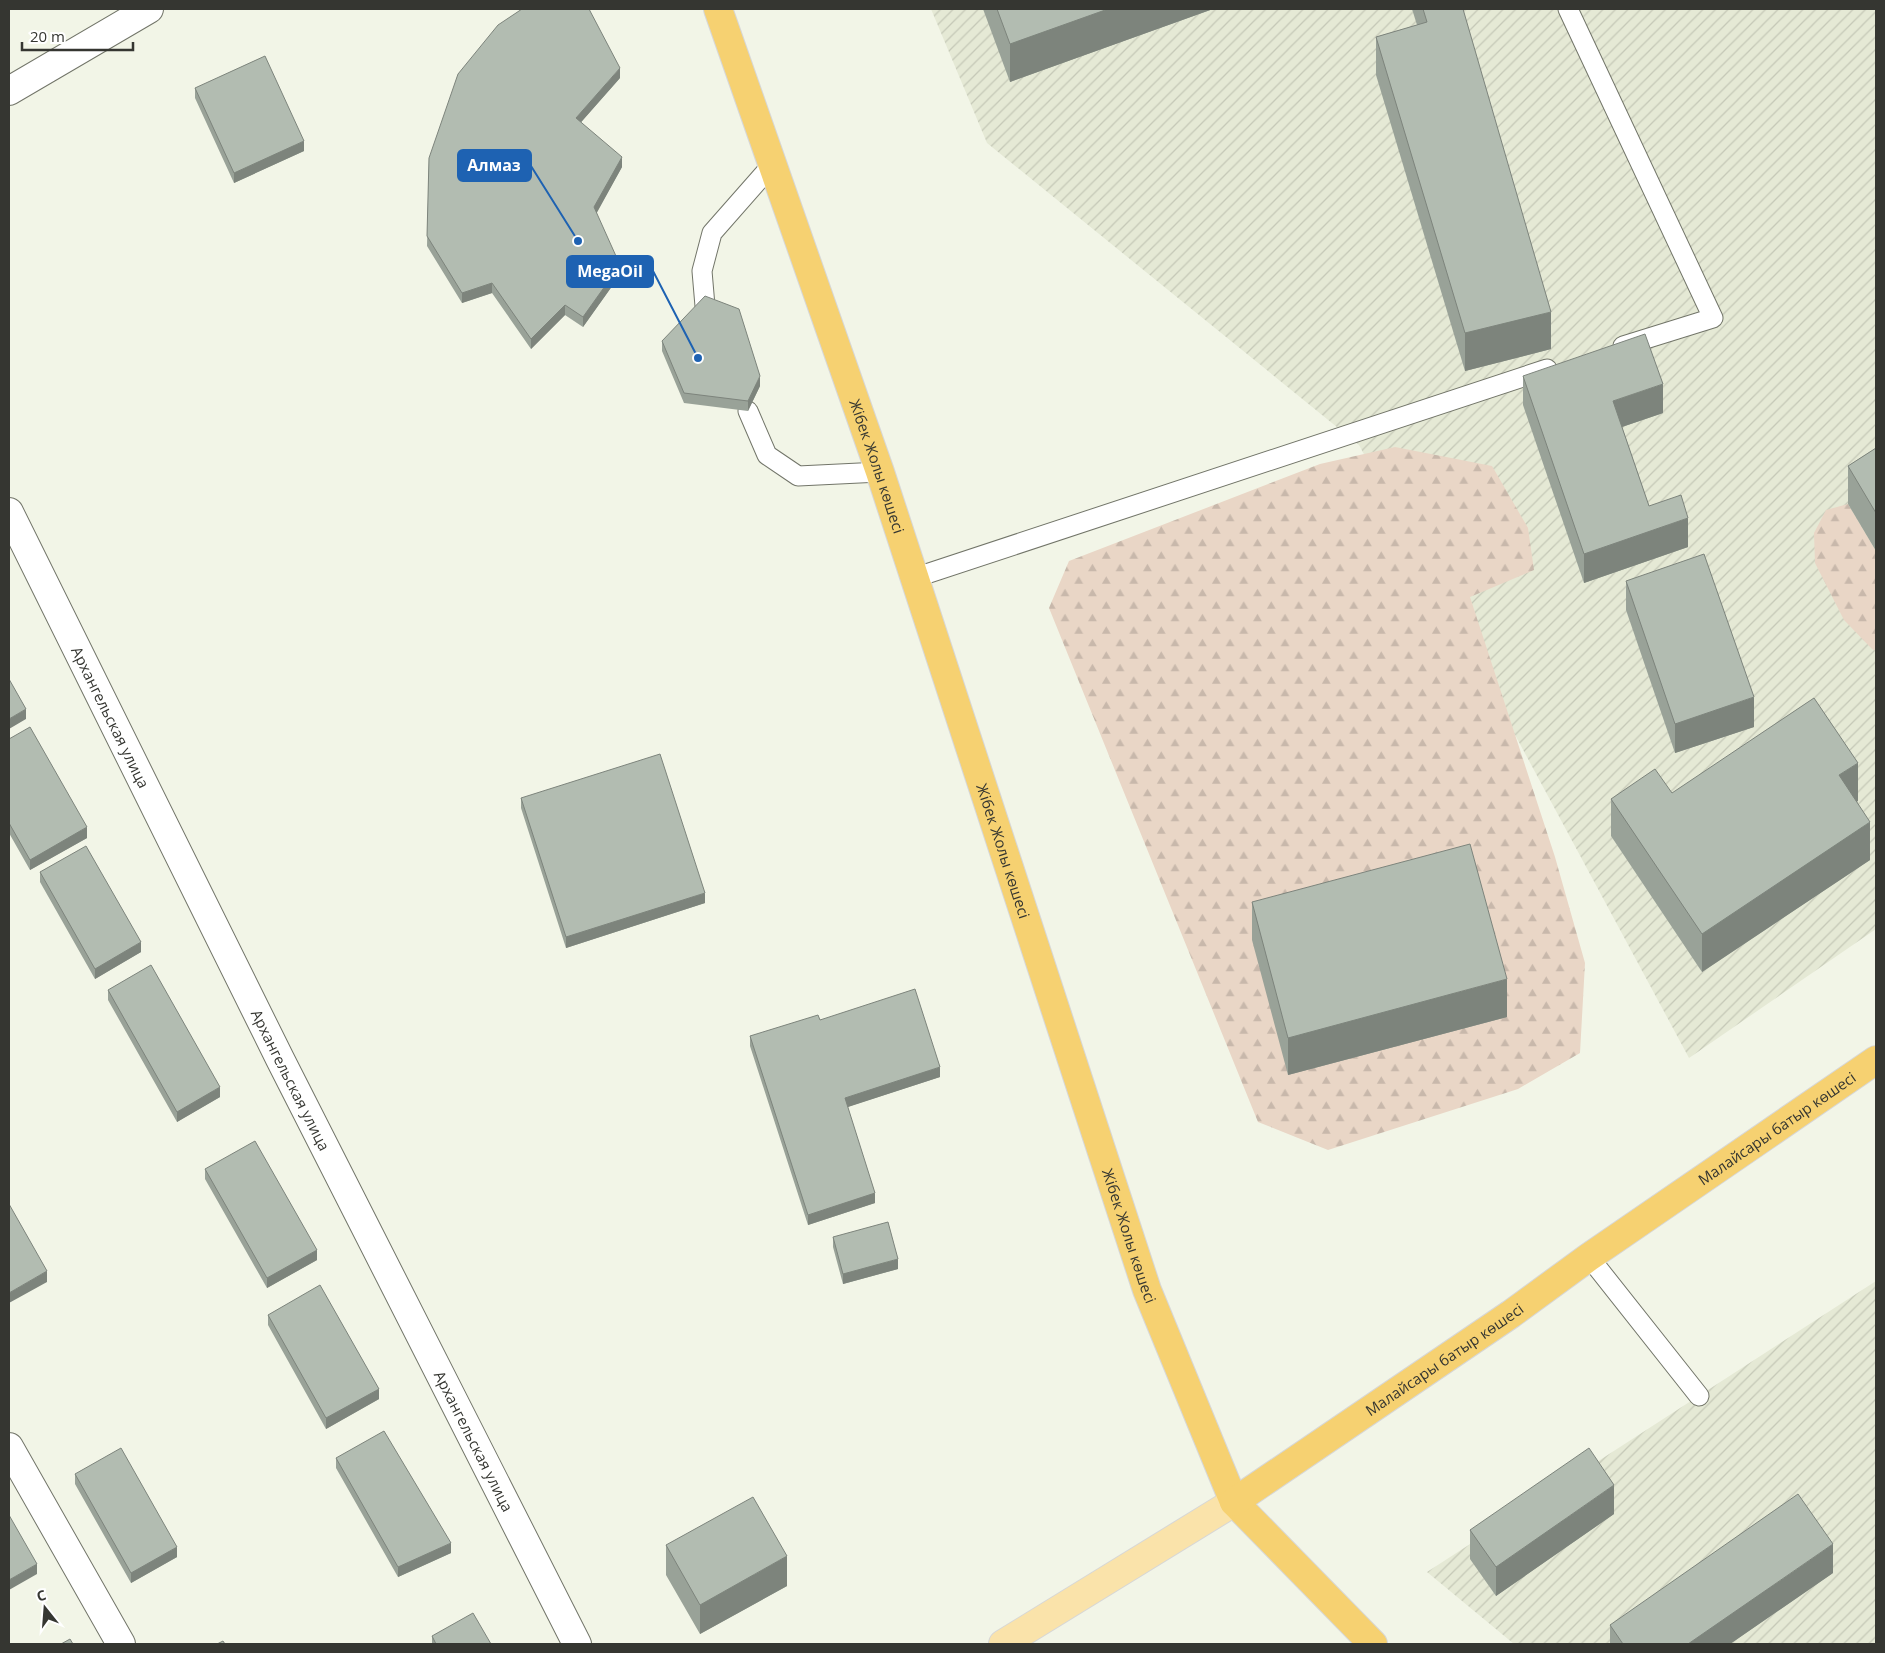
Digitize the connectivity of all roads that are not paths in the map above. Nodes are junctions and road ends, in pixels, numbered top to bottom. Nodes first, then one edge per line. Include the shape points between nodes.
1 (149, 9) edge
2 (718, 9) edge
3 (1568, 9) edge
4 (9, 91) edge
5 (771, 166) junction
6 (705, 306) edge
7 (1608, 350) edge
8 (1560, 365) edge
9 (748, 411) edge
10 (880, 472) junction
11 (9, 512) edge
12 (914, 578) junction
13 (1876, 1060) edge
14 (1589, 1257) junction
15 (1700, 1396) dead end
16 (9, 1447) edge
17 (1234, 1502) junction
18 (121, 1644) edge
19 (577, 1644) edge
20 (1003, 1644) edge
21 (1373, 1644) edge

1 - 4 street
2 - 5 highway, Жібек Жолы көшесі
3 - 7 lane via 1713,318
5 - 6 lane via 712,233 702,271
5 - 10 highway, Жібек Жолы көшесі
8 - 12 lane
9 - 10 lane via 767,455 798,476
10 - 12 highway, Жібек Жолы көшесі
11 - 19 street, Архангельская улица via 280,1059
12 - 17 highway, Жібек Жолы көшесі via 1147,1290
13 - 14 highway, Малайсары батыр көшесі
14 - 15 lane
14 - 17 highway, Малайсары батыр көшесі via 1512,1314
16 - 18 street
17 - 20 main road, Малайсары батыр көшесі
17 - 21 highway, Жібек Жолы көшесі

